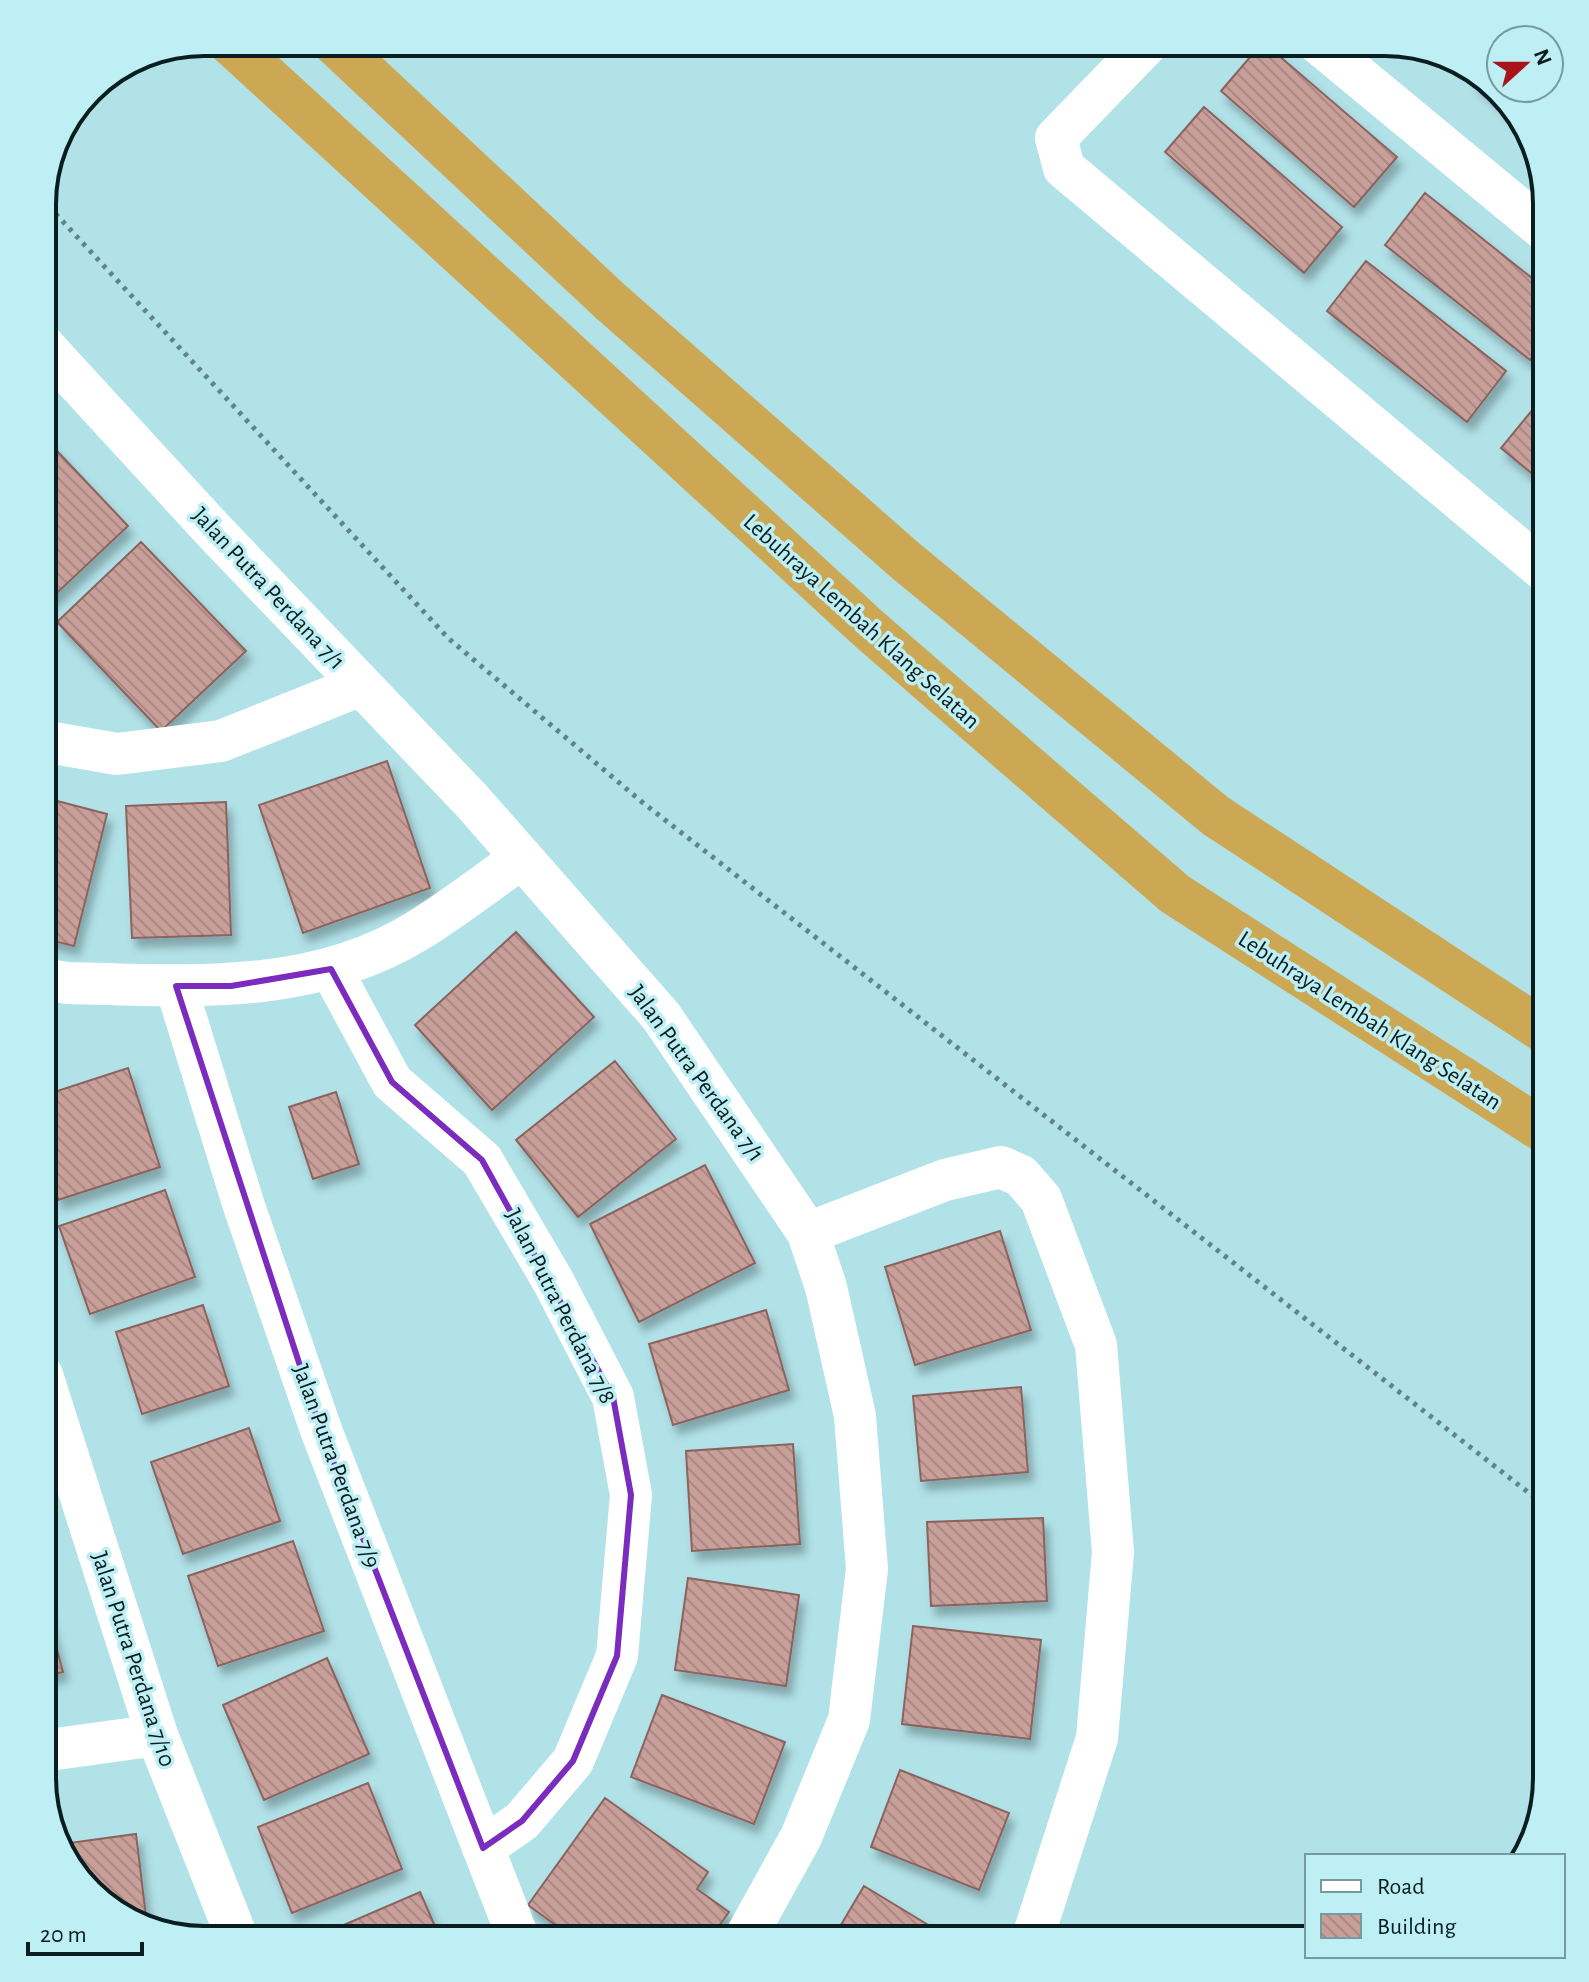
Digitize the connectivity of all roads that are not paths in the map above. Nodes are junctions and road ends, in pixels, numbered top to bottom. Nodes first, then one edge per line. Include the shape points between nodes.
1 (244, 56) edge
2 (348, 56) edge
3 (1135, 56) edge
4 (1334, 56) edge
5 (1533, 220) edge
6 (56, 359) edge
7 (1533, 561) edge
8 (361, 685) junction
9 (56, 742) edge
10 (522, 858) junction
11 (331, 969) junction
12 (56, 980) edge
13 (176, 986) junction
14 (1533, 1024) edge
15 (1533, 1124) edge
16 (808, 1233) junction
17 (56, 1419) edge
18 (157, 1735) junction
19 (56, 1749) edge
20 (483, 1848) junction
21 (232, 1926) edge
22 (514, 1926) edge
23 (752, 1926) edge
24 (1037, 1926) edge

1 - 15 highway, Lebuhraya Lembah Klang Selatan via 846,609 1175,894
2 - 14 highway via 611,302 895,551 1204,806
3 - 7 street via 1056,138 1064,168
4 - 5 street
6 - 8 street, Jalan Putra Perdana 7/1
8 - 9 street via 221,741 117,754
8 - 10 street, Jalan Putra Perdana 7/1
10 - 11 street via 415,933
10 - 16 street, Jalan Putra Perdana 7/1 via 661,1016
11 - 13 street via 231,986
11 - 20 street, Jalan Putra Perdana 7/8 via 392,1082 482,1160 553,1281 613,1397 631,1495 617,1656 573,1761 522,1821
12 - 13 street
13 - 20 street, Jalan Putra Perdana 7/9 via 321,1430
16 - 23 street, Jalan Putra Perdana 7/1 via 826,1287 855,1416 867,1569 849,1720 801,1837
16 - 24 street via 945,1180 1001,1167 1021,1176 1041,1199 1096,1345 1113,1552 1097,1738
17 - 18 street, Jalan Putra Perdana 7/10
18 - 19 street
18 - 21 street, Jalan Putra Perdana 7/10
20 - 22 street, Jalan Putra Perdana 7/9

